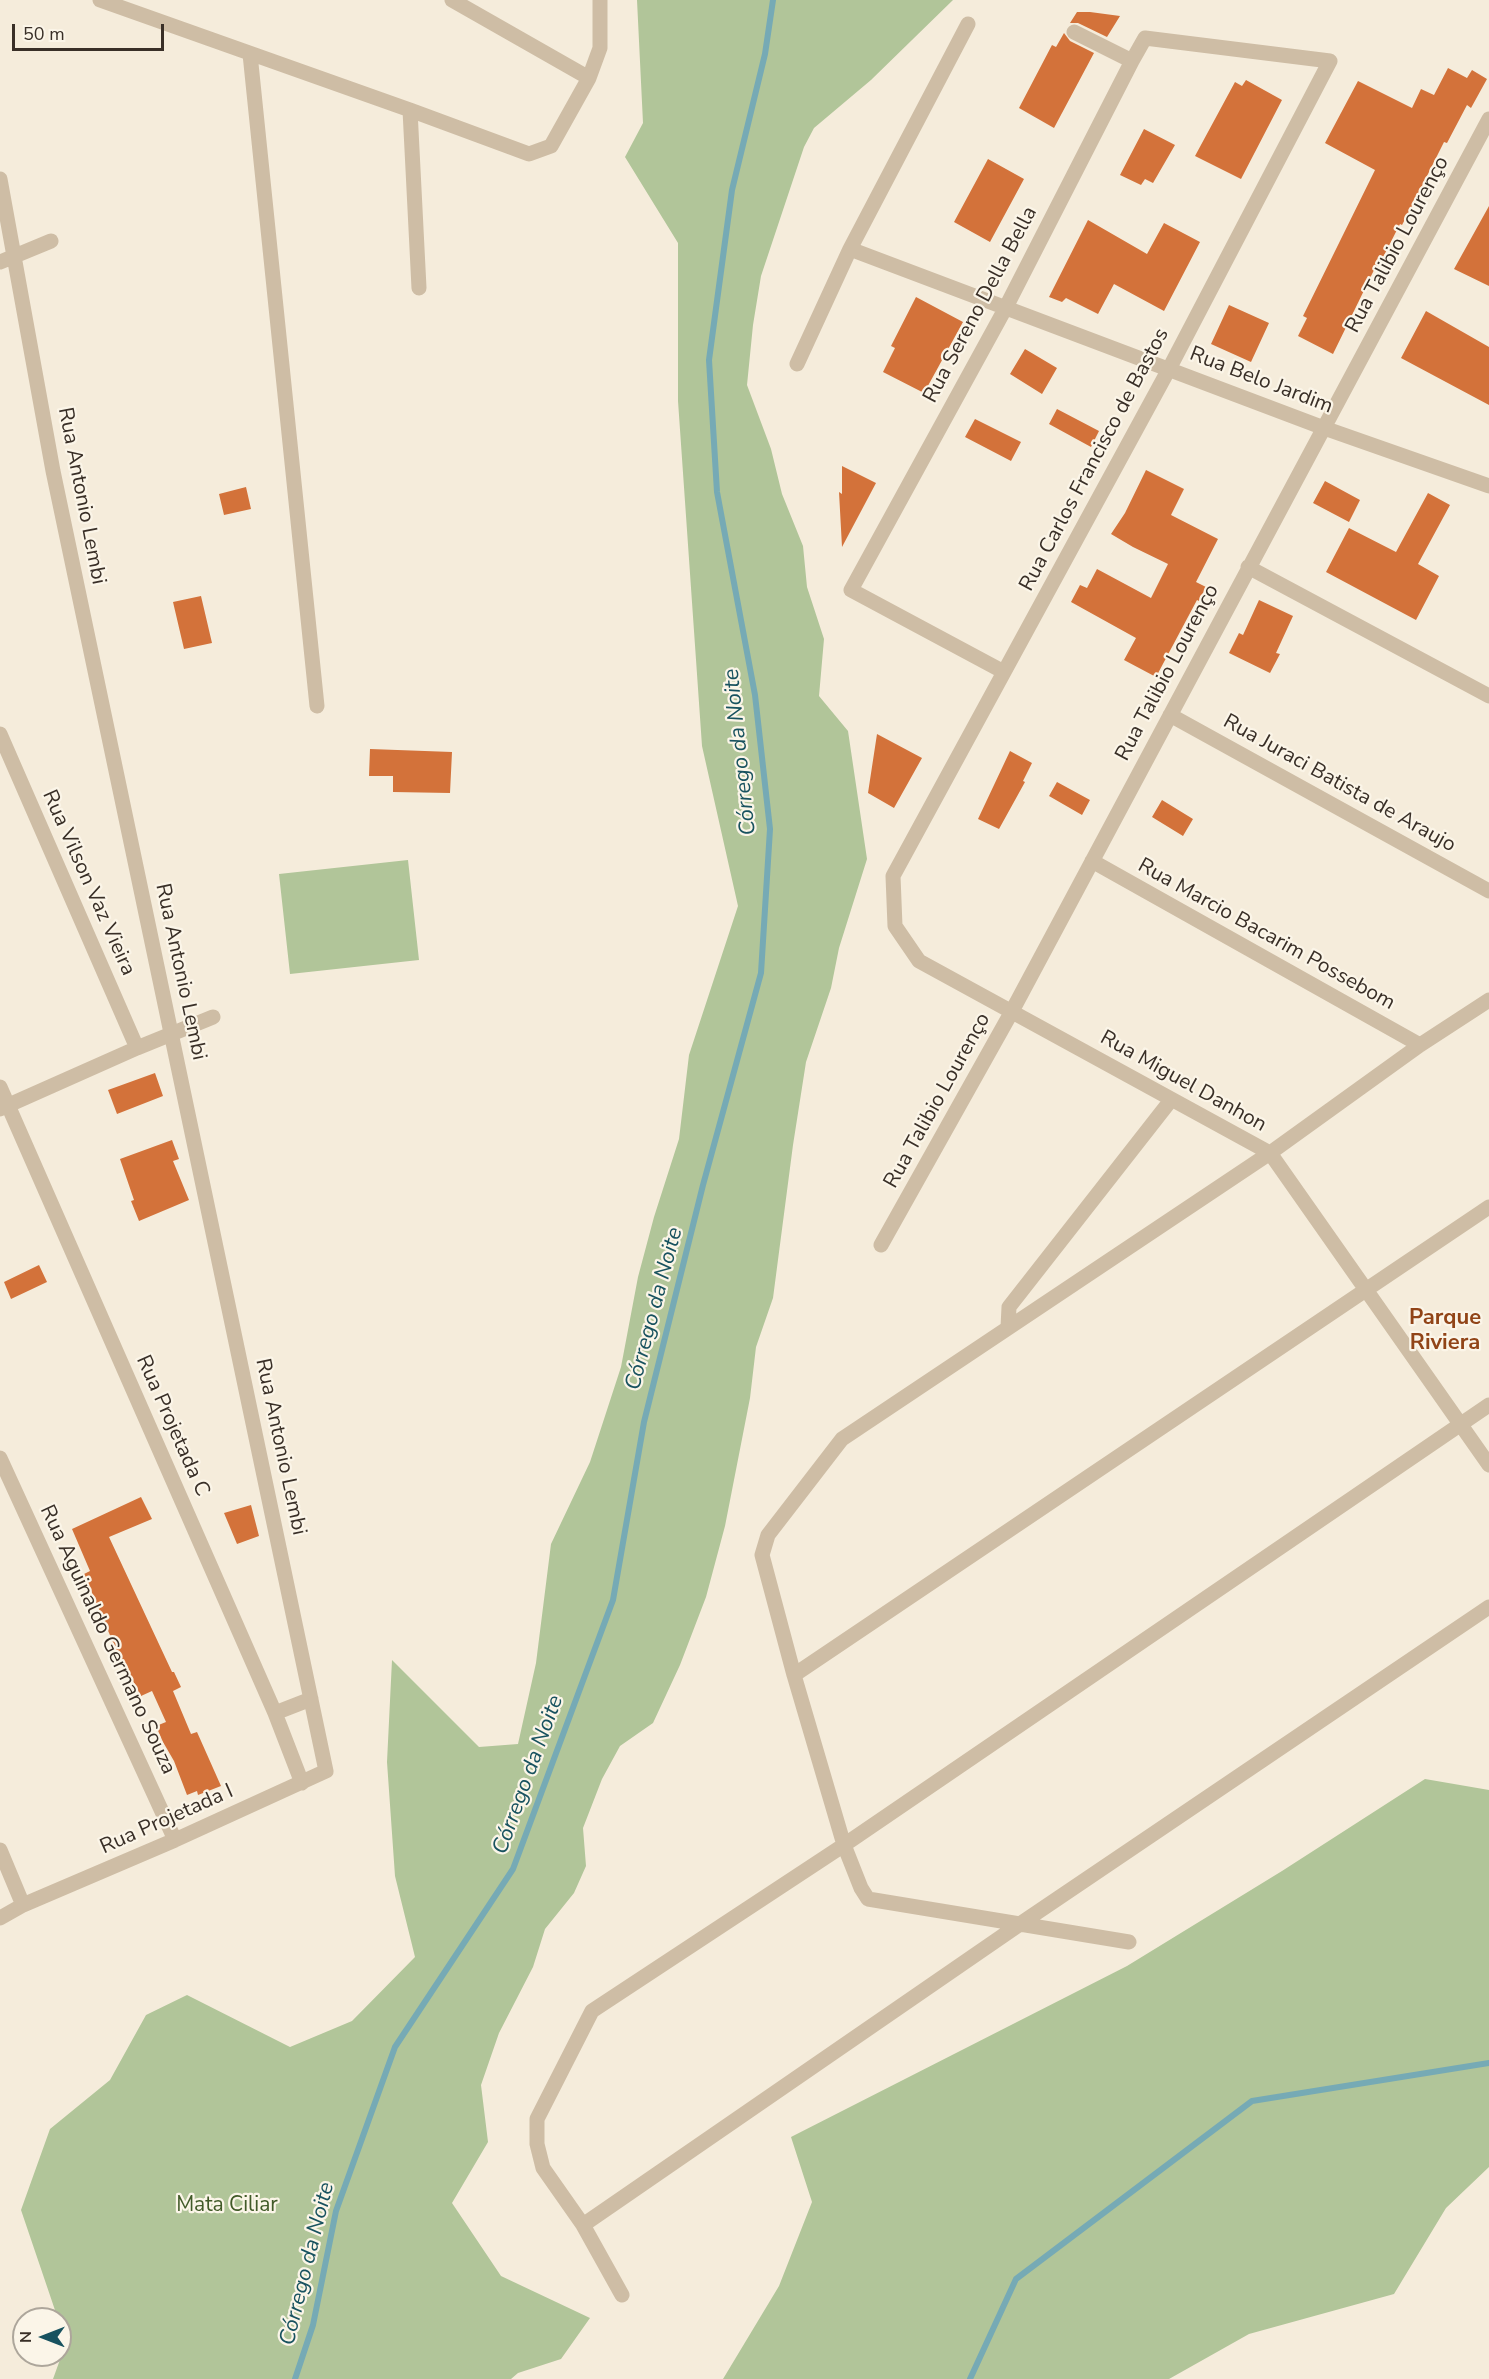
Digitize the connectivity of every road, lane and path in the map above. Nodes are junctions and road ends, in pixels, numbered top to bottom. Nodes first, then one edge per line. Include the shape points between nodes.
1 (100, 0) edge
2 (452, 0) edge
3 (600, 0) edge
4 (968, 24) dead end
5 (1074, 32) dead end
6 (250, 54) junction
7 (1132, 61) junction
8 (1330, 61) joint
9 (589, 78) junction
10 (410, 110) junction
11 (1489, 119) edge
12 (0, 180) edge
13 (51, 241) dead end
14 (850, 249) junction
15 (15, 256) junction
16 (0, 262) edge
17 (419, 288) dead end
18 (1005, 309) junction
19 (797, 364) dead end
20 (1169, 369) junction
21 (1324, 428) junction
22 (1488, 484) edge
23 (1248, 567) junction
24 (1004, 672) junction
25 (1489, 696) edge
26 (317, 706) dead end
27 (1170, 715) junction
28 (0, 734) edge
29 (1092, 861) junction
30 (893, 876) joint
31 (1489, 891) edge
32 (1489, 1000) edge
33 (1011, 1013) junction
34 (213, 1017) dead end
35 (172, 1033) junction
36 (1420, 1045) junction
37 (136, 1048) junction
38 (0, 1087) edge
39 (1171, 1100) junction
40 (4, 1107) edge
41 (1270, 1153) junction
42 (1489, 1207) edge
43 (881, 1245) dead end
44 (1367, 1290) junction
45 (1008, 1328) junction
46 (1489, 1405) edge
47 (1461, 1424) junction
48 (0, 1458) edge
49 (1489, 1465) edge
50 (1489, 1607) edge
51 (794, 1675) junction
52 (311, 1699) junction
53 (275, 1713) junction
54 (326, 1771) joint
55 (302, 1783) junction
56 (175, 1840) junction
57 (844, 1845) junction
58 (0, 1850) edge
59 (23, 1905) junction
60 (0, 1918) edge
61 (1020, 1924) junction
62 (1130, 1942) dead end
63 (583, 2225) junction
64 (622, 2295) dead end

1 - 6 street
2 - 9 street
3 - 9 street via 600,48
4 - 14 street
5 - 7 street
6 - 10 street
6 - 26 street
7 - 8 street, Rua Sereno Della Bella via 1145,38
7 - 18 street, Rua Sereno Della Bella
8 - 20 street, Rua Carlos Francisco de Bastos
9 - 10 street via 551,146 530,154
10 - 17 street
11 - 21 street, Rua Talibio Lourenço
12 - 15 street, Rua Antonio Lembi
13 - 15 street
14 - 18 street, Rua Belo Jardim
14 - 19 street
15 - 16 street
15 - 35 street, Rua Antonio Lembi via 53,471
18 - 20 street, Rua Belo Jardim
18 - 24 street, Rua Sereno Della Bella via 851,590
20 - 21 street, Rua Belo Jardim
20 - 24 street, Rua Carlos Francisco de Bastos
21 - 22 street, Rua Belo Jardim
21 - 23 street, Rua Talibio Lourenço
23 - 25 street
23 - 27 street, Rua Talibio Lourenço
24 - 30 street, Rua Carlos Francisco de Bastos
27 - 29 street, Rua Talibio Lourenço
27 - 31 street, Rua Juraci Batista de Araujo
28 - 37 street, Rua Vilson Vaz Vieira
29 - 33 street, Rua Talibio Lourenço
29 - 36 street, Rua Marcio Bacarim Possebom
30 - 33 street, Rua Miguel Danhon via 895,927 919,961
32 - 36 street
33 - 39 street, Rua Miguel Danhon
33 - 43 street, Rua Talibio Lourenço
34 - 35 street
35 - 37 street
35 - 52 street, Rua Antonio Lembi
36 - 41 street
37 - 40 street
38 - 40 street, Rua Projetada C
39 - 41 street, Rua Miguel Danhon
39 - 45 street via 1008,1306
40 - 53 street, Rua Projetada C
41 - 44 street, Rua Miguel Danhon
41 - 45 street
42 - 44 street
44 - 47 street, Rua Miguel Danhon
44 - 51 street
45 - 51 street via 842,1439 768,1535 762,1555
46 - 47 street
47 - 49 street, Rua Miguel Danhon
47 - 57 street
48 - 56 street, Rua Aguinaldo Germano Souza
50 - 61 street
51 - 57 street
52 - 53 street
52 - 54 street, Rua Antonio Lembi
53 - 55 street, Rua Projetada C
54 - 55 street, Rua Projetada I
55 - 56 street, Rua Projetada I
56 - 59 street, Rua Projetada I
57 - 61 street via 868,1899
57 - 63 street via 592,2011 537,2119 537,2144 543,2168
58 - 59 street
59 - 60 street, Rua Projetada I
61 - 62 street
61 - 63 street
63 - 64 street

